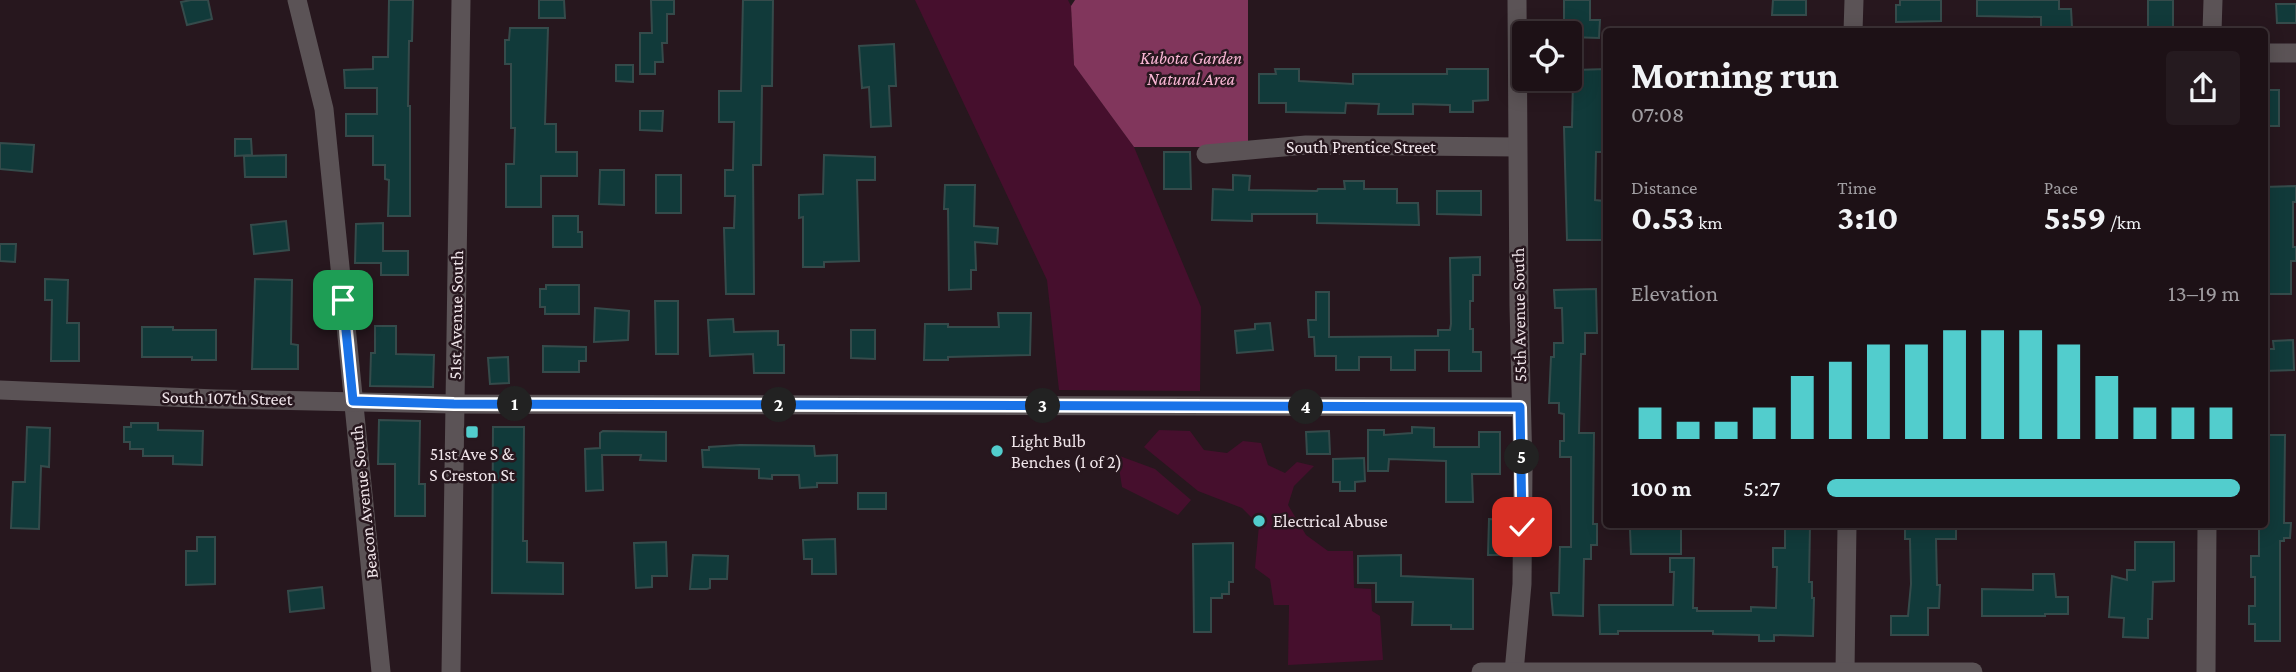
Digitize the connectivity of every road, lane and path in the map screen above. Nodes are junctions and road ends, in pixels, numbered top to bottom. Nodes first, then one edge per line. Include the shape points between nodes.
1 (297, 0) edge
2 (461, 0) edge
3 (1517, 0) edge
4 (1853, 0) edge
5 (2213, 0) edge
6 (1853, 28) edge
7 (2212, 28) edge
8 (2268, 53) edge
9 (2296, 53) edge
10 (1517, 148) junction
11 (1206, 154) dead end
12 (0, 390) edge
13 (353, 401) junction
14 (454, 404) junction
15 (1520, 407) junction
16 (1847, 528) edge
17 (2207, 528) edge
18 (1845, 671) edge
19 (381, 672) edge
20 (451, 672) edge
21 (1481, 672) edge
22 (1514, 672) edge
23 (1973, 672) edge
24 (2206, 672) edge

1 - 13 street, Beacon Avenue South via 324,109
2 - 14 street, 51st Avenue South
3 - 10 street, 55th Avenue South
4 - 6 street
5 - 7 street
8 - 9 street
10 - 11 street, South Prentice Street via 1306,145
10 - 15 street, 55th Avenue South
12 - 13 street, South 107th Street
13 - 14 street, South 107th Street
13 - 19 street, Beacon Avenue South
14 - 15 street, South 107th Street
14 - 20 street, 51st Avenue South
15 - 22 street, 55th Avenue South via 1521,584
16 - 18 street
17 - 24 street
18 - 22 street
18 - 23 street
21 - 22 street

